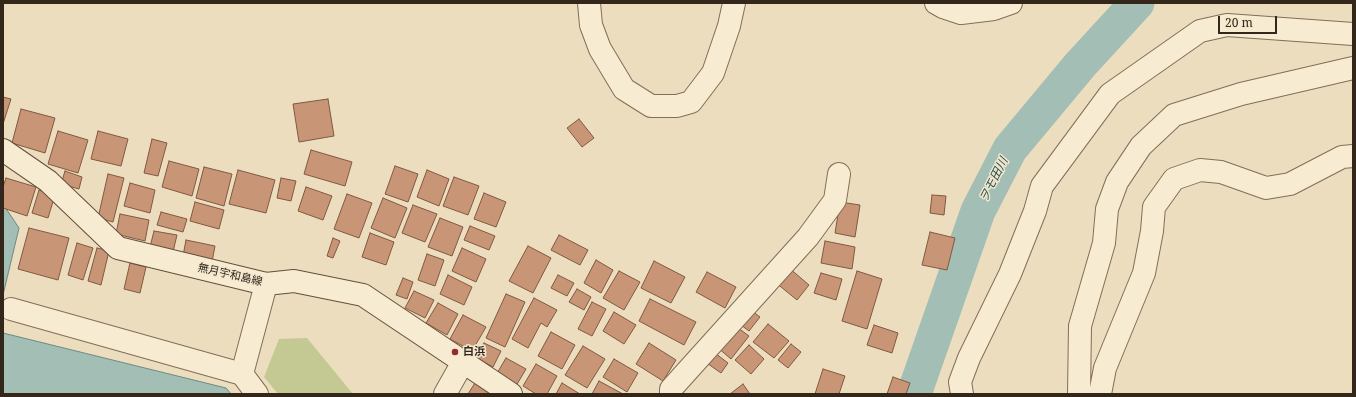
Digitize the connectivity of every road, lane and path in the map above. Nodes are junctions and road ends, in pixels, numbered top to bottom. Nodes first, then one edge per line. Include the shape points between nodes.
1 (589, 3) edge
2 (734, 3) edge
3 (936, 3) edge
4 (1011, 3) edge
5 (1353, 34) edge
6 (1353, 68) edge
7 (3, 150) edge
8 (1353, 156) edge
9 (839, 174) dead end
10 (266, 284) junction
11 (11, 309) dead end
12 (463, 362) junction
13 (242, 374) junction
14 (257, 394) edge
15 (445, 394) edge
16 (511, 394) edge
17 (671, 394) edge
18 (962, 394) edge
19 (1079, 394) edge
20 (1100, 394) edge

1 - 2 street via 591,24 600,49 624,89 651,106 677,106 691,102 713,73
3 - 4 street via 943,8 961,12 994,9
5 - 18 street via 1227,25 1200,31 1110,94 1042,186 1010,274 969,358 960,382
6 - 19 street via 1241,94 1174,115 1140,146 1117,182 1107,209 1104,243 1080,326
7 - 10 street, 無月宇和島線 via 48,181 118,248
8 - 20 street via 1342,157 1290,184 1266,188 1221,172 1200,170 1174,180 1154,207 1144,273 1105,368
9 - 17 street via 835,200 808,237 671,389
10 - 12 street, 無月宇和島線 via 294,282 363,295
10 - 13 street
11 - 13 street
12 - 15 street
12 - 16 street, 無月宇和島線
13 - 14 street

